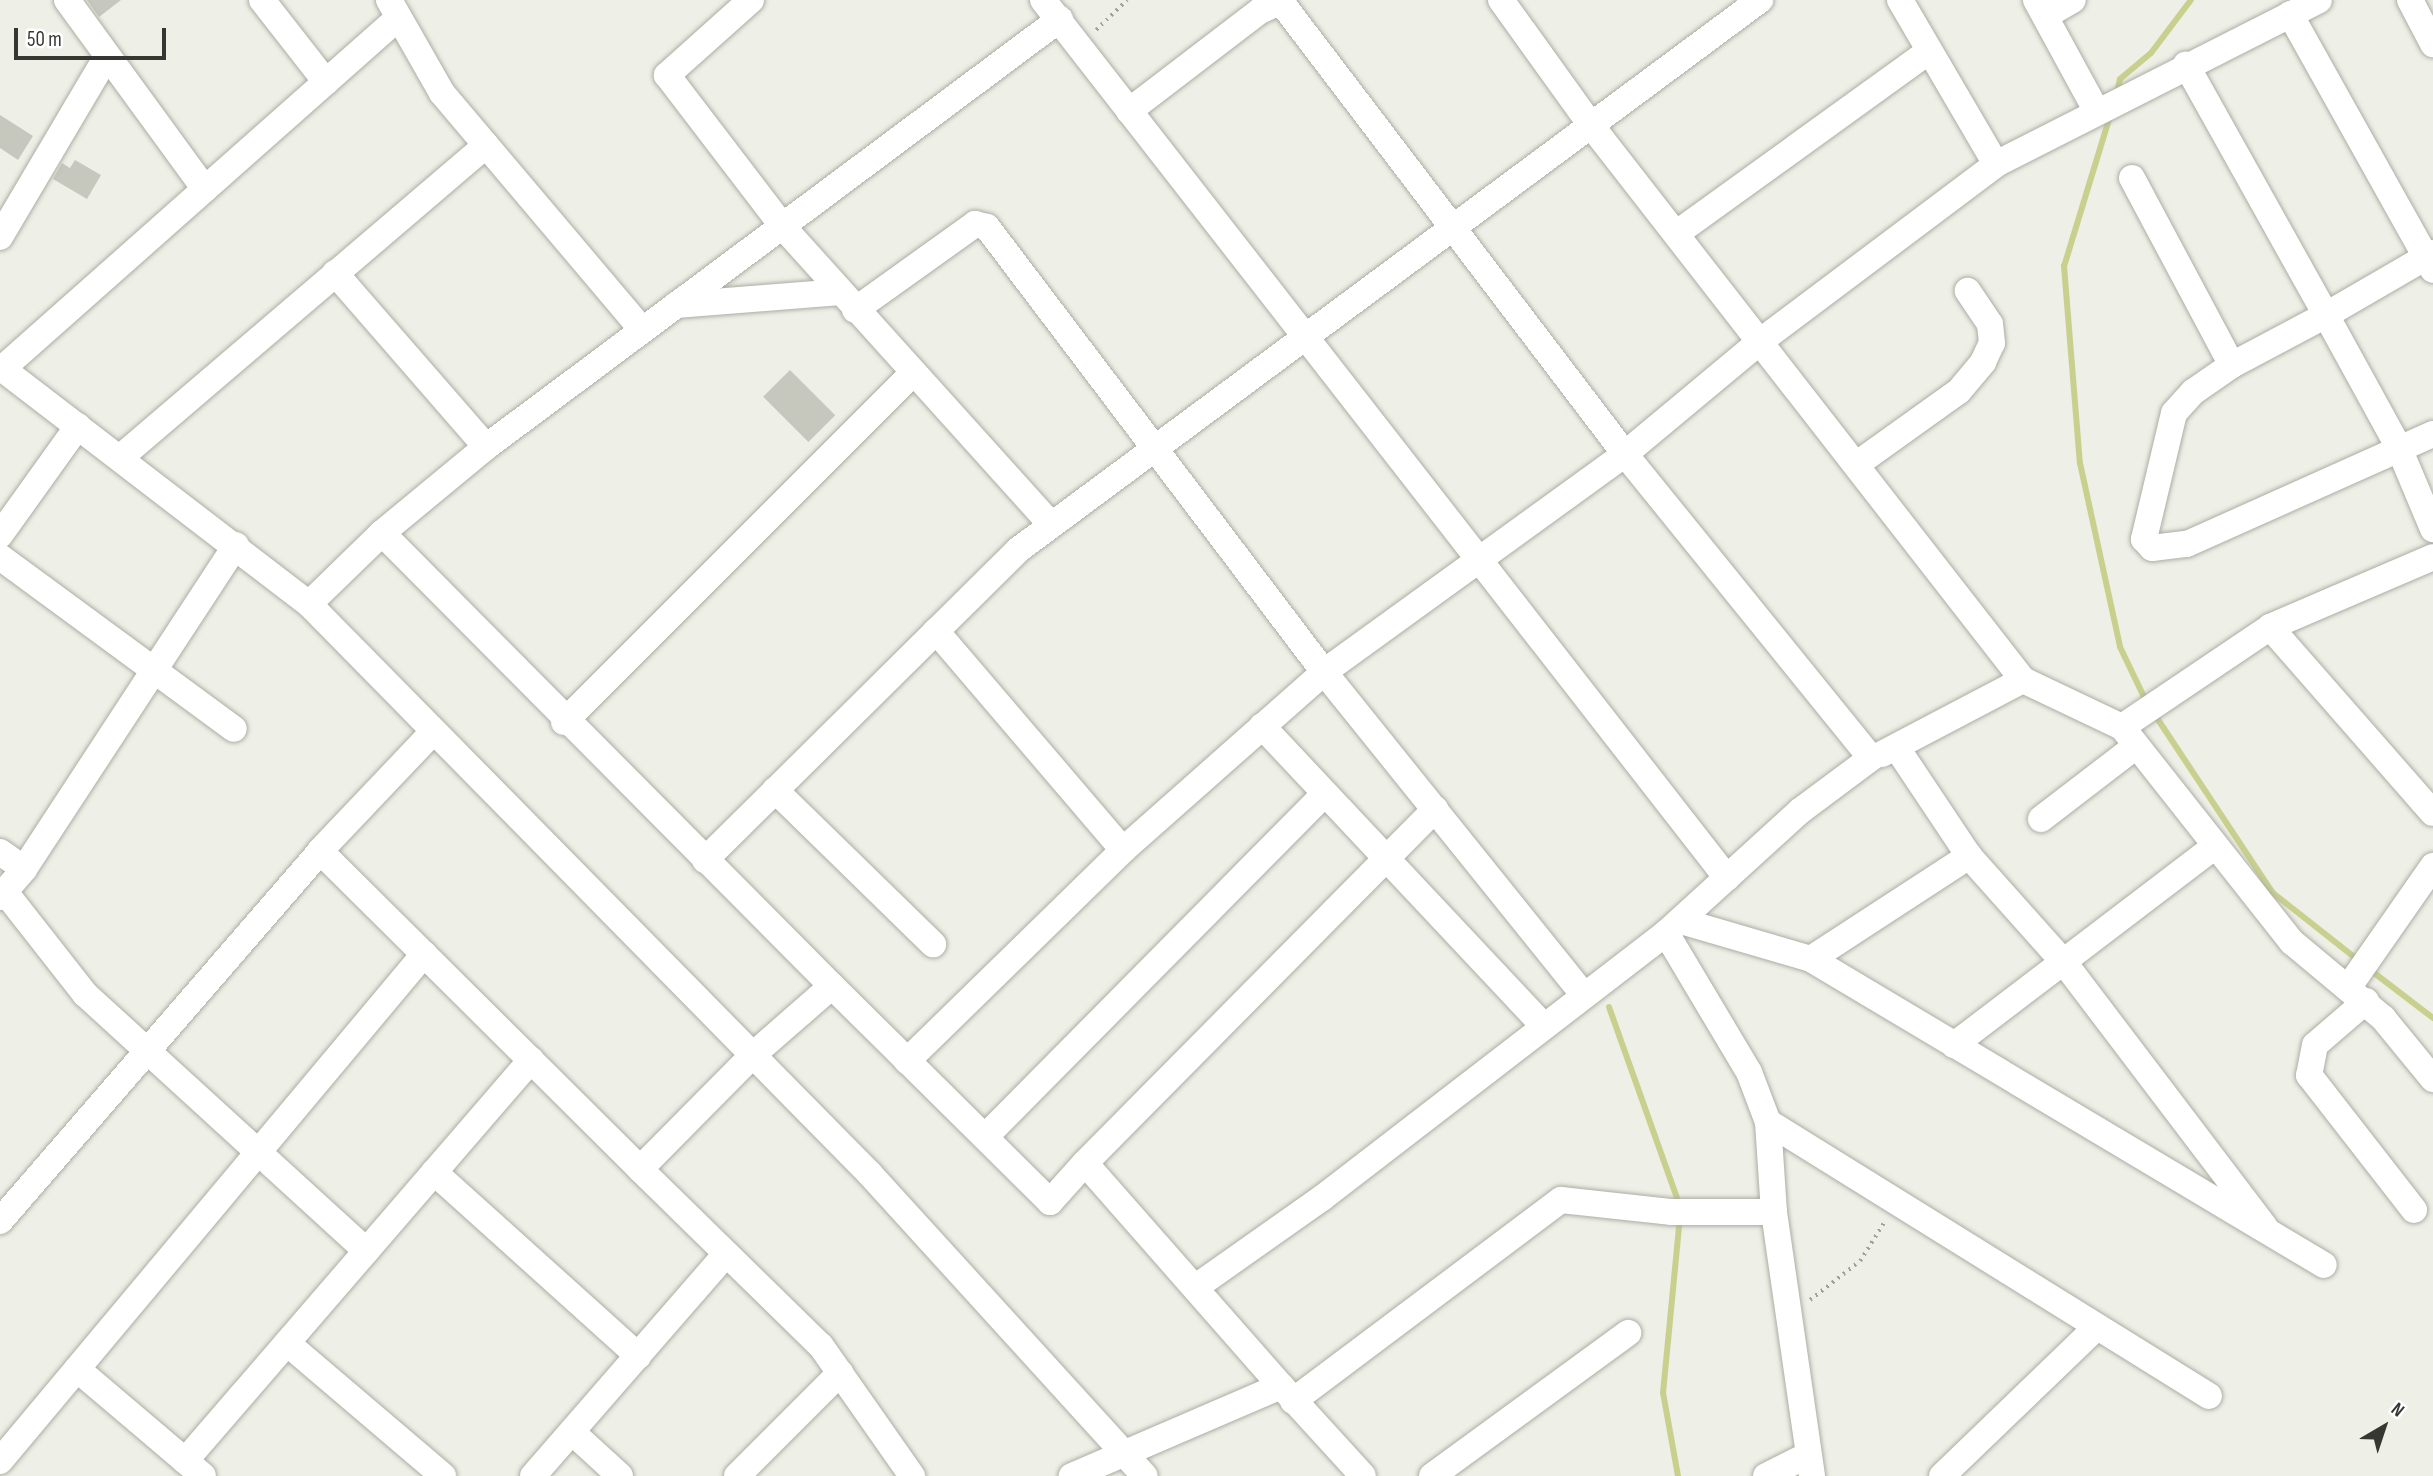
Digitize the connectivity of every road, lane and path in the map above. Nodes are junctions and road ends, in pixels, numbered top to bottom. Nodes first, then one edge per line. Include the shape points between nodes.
1 (67, 0) edge
2 (262, 0) edge
3 (751, 0) edge
4 (1128, 0) edge
5 (1760, 0) edge
6 (1900, 0) edge
7 (2073, 0) edge
8 (2319, 0) edge
9 (2410, 0) edge
10 (1507, 2) edge
11 (1269, 3) edge
12 (2040, 8) edge
13 (393, 9) edge
14 (1051, 10) edge
15 (2290, 14) junction
16 (2433, 44) edge
17 (1079, 45) junction
18 (1929, 51) junction
19 (107, 56) junction
20 (2180, 69) junction
21 (326, 82) junction
22 (2103, 106) junction
23 (1129, 111) junction
24 (1590, 124) junction
25 (486, 145) junction
26 (1996, 164) junction
27 (2132, 178) dead end
28 (205, 189) junction
29 (784, 228) junction
30 (1450, 229) junction
31 (1677, 233) junction
32 (0, 237) edge
33 (2431, 260) edge
34 (335, 273) junction
35 (1968, 291) dead end
36 (847, 301) junction
37 (671, 306) junction
38 (2326, 315) junction
39 (640, 327) junction
40 (1303, 339) junction
41 (1762, 340) junction
42 (2232, 365) junction
43 (1, 367) edge
44 (911, 375) junction
45 (78, 426) junction
46 (2433, 433) edge
47 (486, 446) junction
48 (1152, 448) junction
49 (2399, 448) junction
50 (1625, 454) junction
51 (121, 457) junction
52 (1857, 464) junction
53 (1051, 525) junction
54 (2433, 529) edge
55 (382, 533) junction
56 (0, 536) edge
57 (236, 545) junction
58 (0, 557) edge
59 (2433, 557) edge
60 (1478, 558) junction
61 (309, 604) junction
62 (2270, 627) junction
63 (936, 631) junction
64 (153, 671) junction
65 (1324, 672) junction
66 (2024, 680) junction
67 (564, 722) junction
68 (1262, 726) junction
69 (234, 729) dead end
70 (2132, 730) junction
71 (431, 734) junction
72 (1897, 748) junction
73 (1871, 758) junction
74 (775, 790) junction
75 (1325, 794) junction
76 (1435, 810) junction
77 (2433, 813) edge
78 (2041, 819) dead end
79 (2216, 846) junction
80 (1123, 850) junction
81 (320, 851) junction
82 (0, 852) edge
83 (1384, 856) junction
84 (1969, 856) junction
85 (705, 860) junction
86 (2433, 866) edge
87 (24, 869) junction
88 (1727, 878) junction
89 (2, 895) edge
90 (1674, 927) junction
91 (933, 944) dead end
92 (424, 954) junction
93 (1811, 959) junction
94 (2066, 965) junction
95 (832, 986) junction
96 (2358, 987) junction
97 (1584, 995) junction
98 (1544, 1026) junction
99 (1954, 1045) junction
100 (145, 1053) junction
101 (754, 1054) junction
102 (531, 1060) junction
103 (907, 1061) junction
104 (2433, 1079) edge
105 (1768, 1122) junction
106 (985, 1137) junction
107 (256, 1155) junction
108 (1085, 1163) junction
109 (640, 1168) junction
110 (433, 1172) junction
111 (1893, 1199) junction
112 (2414, 1210) dead end
113 (1774, 1212) junction
114 (0, 1221) edge
115 (2274, 1239) junction
116 (366, 1251) junction
117 (726, 1254) junction
118 (2324, 1265) dead end
119 (1196, 1287) junction
120 (1789, 1313) junction
121 (2097, 1327) junction
122 (1628, 1333) dead end
123 (287, 1343) junction
124 (638, 1356) junction
125 (77, 1369) junction
126 (840, 1373) junction
127 (1287, 1393) junction
128 (2208, 1396) dead end
129 (572, 1432) junction
130 (1125, 1453) junction
131 (0, 1461) edge
132 (1809, 1466) edge
133 (194, 1468) edge
134 (443, 1476) edge
135 (533, 1476) edge
136 (620, 1476) edge
137 (737, 1476) edge
138 (912, 1476) edge
139 (1072, 1476) edge
140 (1145, 1476) edge
141 (1363, 1476) edge
142 (1433, 1476) edge
143 (1766, 1476) edge
144 (1942, 1476) edge

1 - 19 street
2 - 21 street
3 - 29 street via 667,75
4 - 17 path
5 - 24 street
6 - 18 street
7 - 12 street
8 - 15 street
9 - 16 street
10 - 24 street
11 - 23 street
11 - 30 street
12 - 22 street
13 - 21 street
13 - 25 street via 442,93
14 - 17 street
14 - 29 street
15 - 20 street
15 - 33 street
17 - 23 street
18 - 26 street
18 - 31 street
19 - 28 street
19 - 32 street
20 - 22 street
20 - 38 street
21 - 28 street
22 - 26 street
23 - 40 street
24 - 30 street
24 - 31 street
25 - 34 street
25 - 39 street
26 - 41 street
27 - 42 street
28 - 43 street
29 - 36 street
29 - 37 street
30 - 40 street
30 - 50 street
31 - 41 street
33 - 38 street
34 - 47 street
34 - 51 street
35 - 52 street via 1990,324 1992,343 1983,362 1959,391
36 - 37 street
36 - 44 street
36 - 48 street via 980,224 998,239
37 - 39 street
38 - 42 street
38 - 49 street
39 - 47 street
40 - 48 street
40 - 60 street
41 - 50 street
41 - 52 street
42 - 49 street via 2193,392 2174,413 2144,539 2152,548 2188,544
43 - 45 street
44 - 53 street
44 - 67 street
45 - 51 street
45 - 56 street
46 - 49 street
47 - 55 street
48 - 53 street
48 - 65 street
49 - 54 street
50 - 60 street
50 - 73 street
51 - 57 street
52 - 66 street
53 - 63 street
55 - 61 street
55 - 67 street
57 - 61 street
57 - 64 street
58 - 64 street
59 - 62 street
60 - 65 street
60 - 88 street
61 - 71 street
62 - 70 street via 2162,702
62 - 77 street
63 - 74 street
63 - 80 street
64 - 69 street
64 - 87 street
65 - 68 street
65 - 76 street
66 - 70 street
66 - 72 street
67 - 85 street
68 - 75 street
68 - 80 street
70 - 78 street
70 - 79 street
71 - 81 street
71 - 101 street
72 - 73 street
72 - 84 street
73 - 88 street via 1800,811
74 - 85 street
74 - 91 street
75 - 83 street
75 - 106 street
76 - 83 street
76 - 97 street
79 - 94 street
79 - 96 street via 2292,942
80 - 103 street
81 - 92 street
81 - 100 street
82 - 87 street
83 - 98 street
83 - 108 street
84 - 93 street
84 - 94 street
85 - 95 street
86 - 96 street
87 - 89 street
88 - 90 street
89 - 100 street via 85,994
90 - 93 street
90 - 97 street
90 - 105 street via 1749,1072
92 - 102 street
92 - 107 street
93 - 99 street
94 - 99 street
94 - 115 street
95 - 101 street
95 - 103 street
96 - 104 street
96 - 112 street via 2315,1045 2309,1075
97 - 98 street
98 - 119 street
99 - 115 street
100 - 107 street
100 - 114 street
101 - 109 street
101 - 130 street
102 - 109 street
102 - 110 street
103 - 106 street
105 - 111 street
105 - 113 street
106 - 108 street via 1050,1202
107 - 116 street
107 - 125 street
108 - 119 street
109 - 117 street
110 - 116 street
110 - 124 street
111 - 120 path via 1873,1246 1860,1261
111 - 121 street
113 - 120 street
113 - 127 street via 1682,1213 1574,1199 1552,1205
115 - 118 street
116 - 123 street
117 - 124 street
117 - 126 street via 821,1346
119 - 127 street
120 - 132 street
121 - 128 street
121 - 144 street
122 - 142 street
123 - 133 street
123 - 134 street
124 - 129 street
125 - 131 street
125 - 133 street
126 - 137 street
126 - 138 street
127 - 130 street
127 - 141 street
129 - 135 street
129 - 136 street
130 - 139 street
130 - 140 street
132 - 143 street

